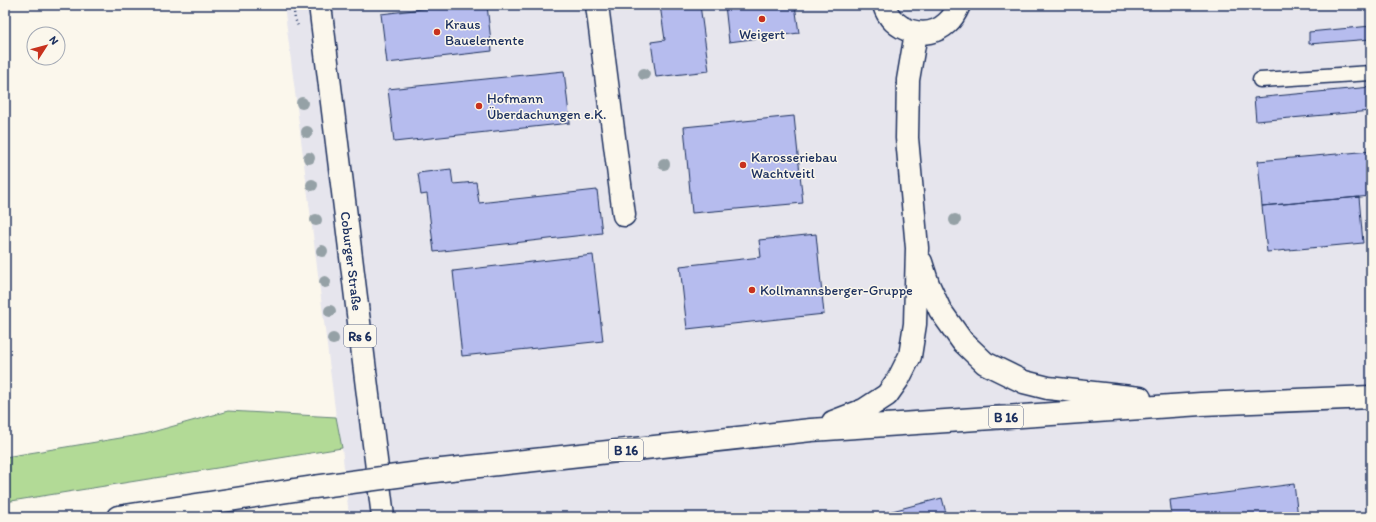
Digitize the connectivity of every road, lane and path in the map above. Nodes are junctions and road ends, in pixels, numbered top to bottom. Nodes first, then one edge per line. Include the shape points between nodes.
1 (320, 5) edge
2 (597, 5) edge
3 (884, 5) edge
4 (959, 5) edge
5 (916, 32) junction
6 (1371, 73) edge
7 (1260, 80) dead end
8 (624, 215) dead end
9 (917, 248) junction
10 (1371, 397) edge
11 (1200, 404) junction
12 (811, 430) junction
13 (118, 517) edge
14 (383, 517) edge

1 - 14 main road, Coburger Straße / Rs 6
2 - 8 main road
3 - 5 main road via 892,20 901,28
4 - 5 main road via 947,24 936,30
5 - 9 main road via 908,80 907,138
6 - 7 lane
9 - 11 main road, B 16 via 928,284 940,310 962,341 986,363 1024,382 1048,388
9 - 12 main road, B 16 via 915,324 910,356 899,378 887,395 864,410
10 - 11 main road, B 16
11 - 12 main road, B 16
12 - 13 main road, B 16, bridge via 442,470

